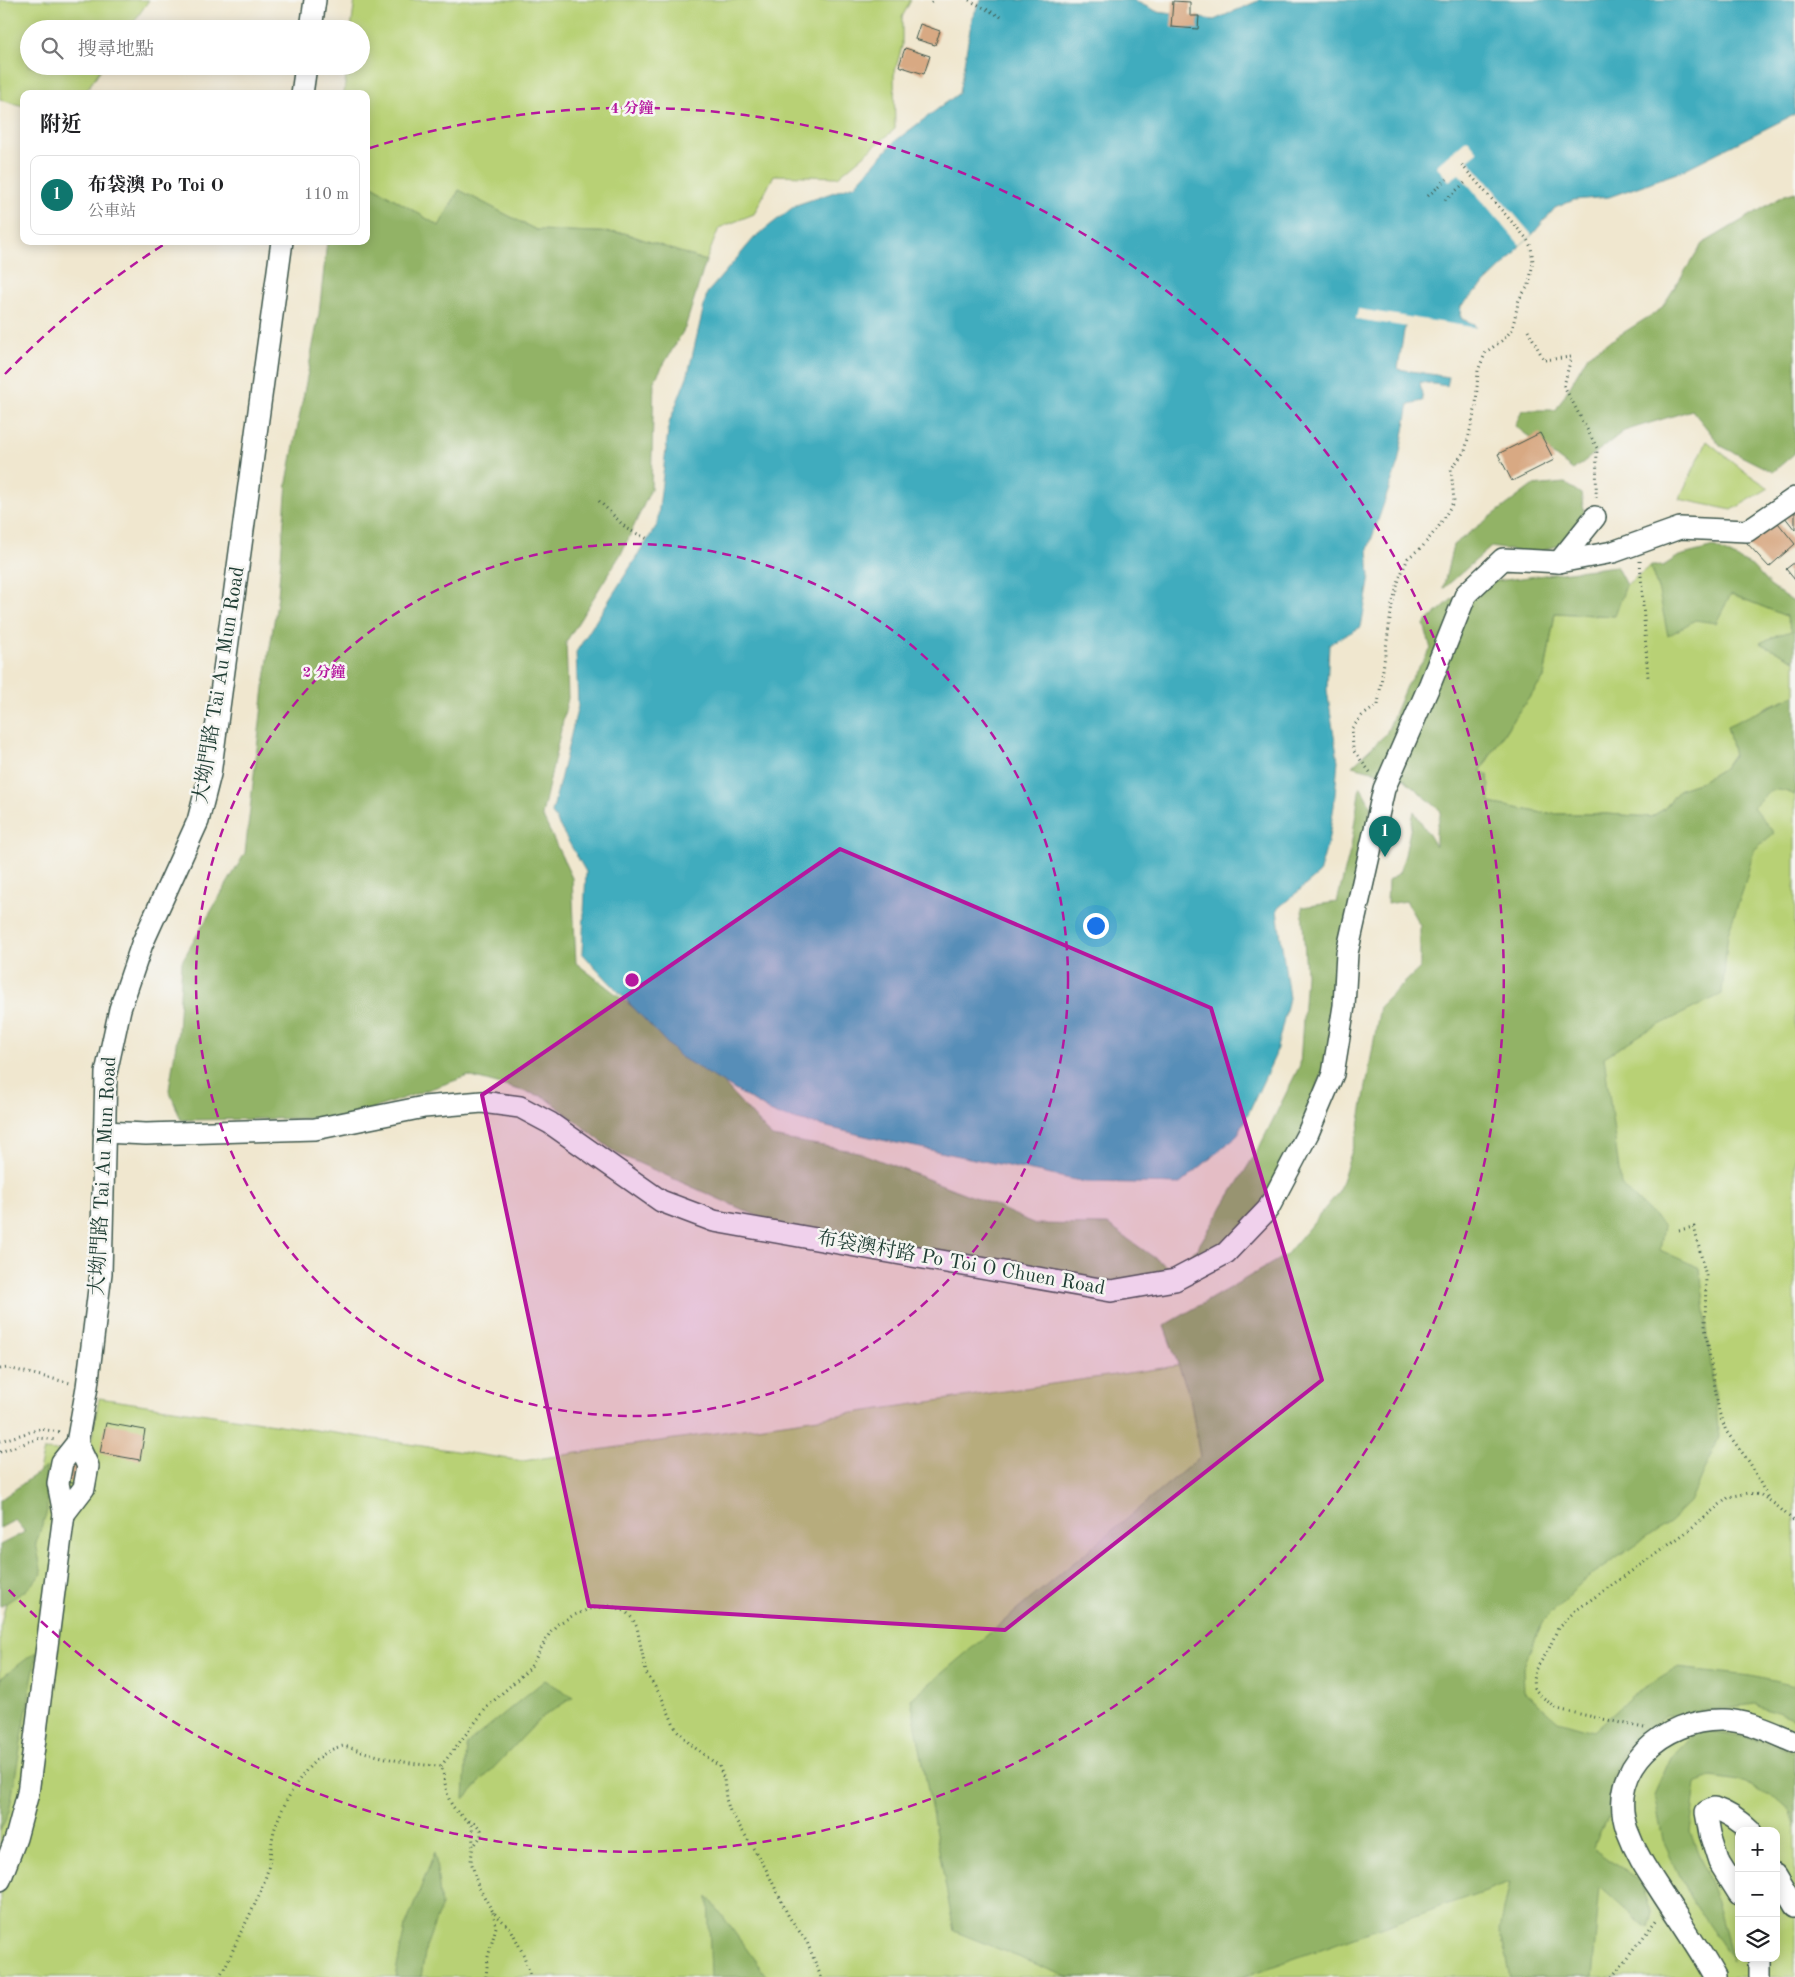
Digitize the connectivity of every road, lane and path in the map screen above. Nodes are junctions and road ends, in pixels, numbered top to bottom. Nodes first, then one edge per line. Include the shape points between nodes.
1 (315, 0) edge
2 (969, 0) edge
3 (1002, 18) dead end
4 (312, 20) edge
5 (305, 75) edge
6 (303, 90) edge
7 (1460, 163) dead end
8 (1447, 179) dead end
9 (1466, 182) dead end
10 (1428, 196) dead end
11 (1445, 200) dead end
12 (281, 245) edge
13 (1528, 330) dead end
14 (1795, 498) edge
15 (599, 502) dead end
16 (1596, 517) joint
17 (648, 539) dead end
18 (1640, 542) junction
19 (1559, 562) junction
20 (1648, 676) dead end
21 (1384, 789) junction
22 (104, 1132) junction
23 (1679, 1230) dead end
24 (0, 1369) edge
25 (87, 1387) junction
26 (40, 1429) dead end
27 (40, 1438) dead end
28 (0, 1441) edge
29 (0, 1452) edge
30 (1768, 1499) junction
31 (1795, 1522) edge
32 (1669, 1733) junction
33 (1795, 1742) edge
34 (441, 1766) junction
35 (468, 1821) junction
36 (1746, 1827) edge
37 (473, 1847) junction
38 (0, 1880) edge
39 (1780, 1882) edge
40 (1735, 1888) edge
41 (1668, 1904) junction
42 (1795, 1908) edge
43 (493, 1912) junction
44 (1760, 1962) edge
45 (219, 1977) edge
46 (486, 1977) edge
47 (531, 1977) edge
48 (821, 1977) edge
49 (1613, 1977) edge
50 (1715, 1977) edge
51 (1760, 1977) edge

1 - 4 street
2 - 3 path
5 - 6 street
7 - 21 path via 1527,239 1533,262 1529,285 1519,299 1512,330 1486,352 1478,370 1476,406 1465,451 1451,469 1454,501 1423,546 1408,558 1399,579 1392,605 1378,705 1352,728 1353,750
8 - 10 path
9 - 11 path
12 - 22 street, 大坳門路 Tai Au Mun Road via 210,774 198,821 142,944 120,1009 106,1073
13 - 16 path via 1544,360 1571,357 1564,386 1597,448
14 - 18 street, 布袋澳村路 Po Toi O Chuen Road via 1747,531 1680,528
15 - 17 path via 627,529
16 - 19 street
18 - 19 street, 布袋澳村路 Po Toi O Chuen Road via 1613,552
18 - 20 path
19 - 21 street, 布袋澳村路 Po Toi O Chuen Road via 1503,559 1466,594
21 - 22 street, 布袋澳村路 Po Toi O Chuen Road via 1347,953 1344,1006 1333,1074 1308,1133 1268,1209 1226,1253 1175,1280 1112,1291 714,1221 661,1201 550,1123 520,1107 482,1102 424,1107 315,1129 146,1134
22 - 25 street, 大坳門路 Tai Au Mun Road via 101,1273
23 - 30 path via 1694,1227 1706,1276 1706,1327 1719,1412 1726,1431 1750,1464
24 - 25 path via 8,1368
25 - 38 street, 大坳門路 Tai Au Mun Road via 77,1443 88,1466 84,1488 64,1514 28,1792 16,1838
26 - 28 path
27 - 29 path
30 - 31 path
30 - 32 path via 1748,1493 1728,1497 1719,1503 1684,1534 1575,1611 1558,1628 1535,1670 1534,1688 1557,1709
32 - 33 street via 1690,1724 1722,1720 1746,1723
32 - 41 street via 1640,1755 1628,1779 1624,1806 1626,1828 1639,1860
34 - 35 path via 447,1794 454,1808
34 - 45 path via 388,1760 344,1746 328,1751 312,1766 282,1807 267,1875
34 - 48 path via 488,1706 530,1668 558,1624 592,1608 611,1606 625,1611 637,1627 646,1673 676,1729 719,1766 730,1811 765,1867 789,1917 807,1942
35 - 37 path via 472,1826
35 - 37 path via 481,1830 481,1836
36 - 40 street via 1726,1812 1714,1808 1706,1812 1719,1862
37 - 43 path via 471,1862 478,1886
39 - 42 street
41 - 49 path
41 - 50 street
43 - 46 path via 496,1926
43 - 47 path via 511,1930
44 - 51 street

